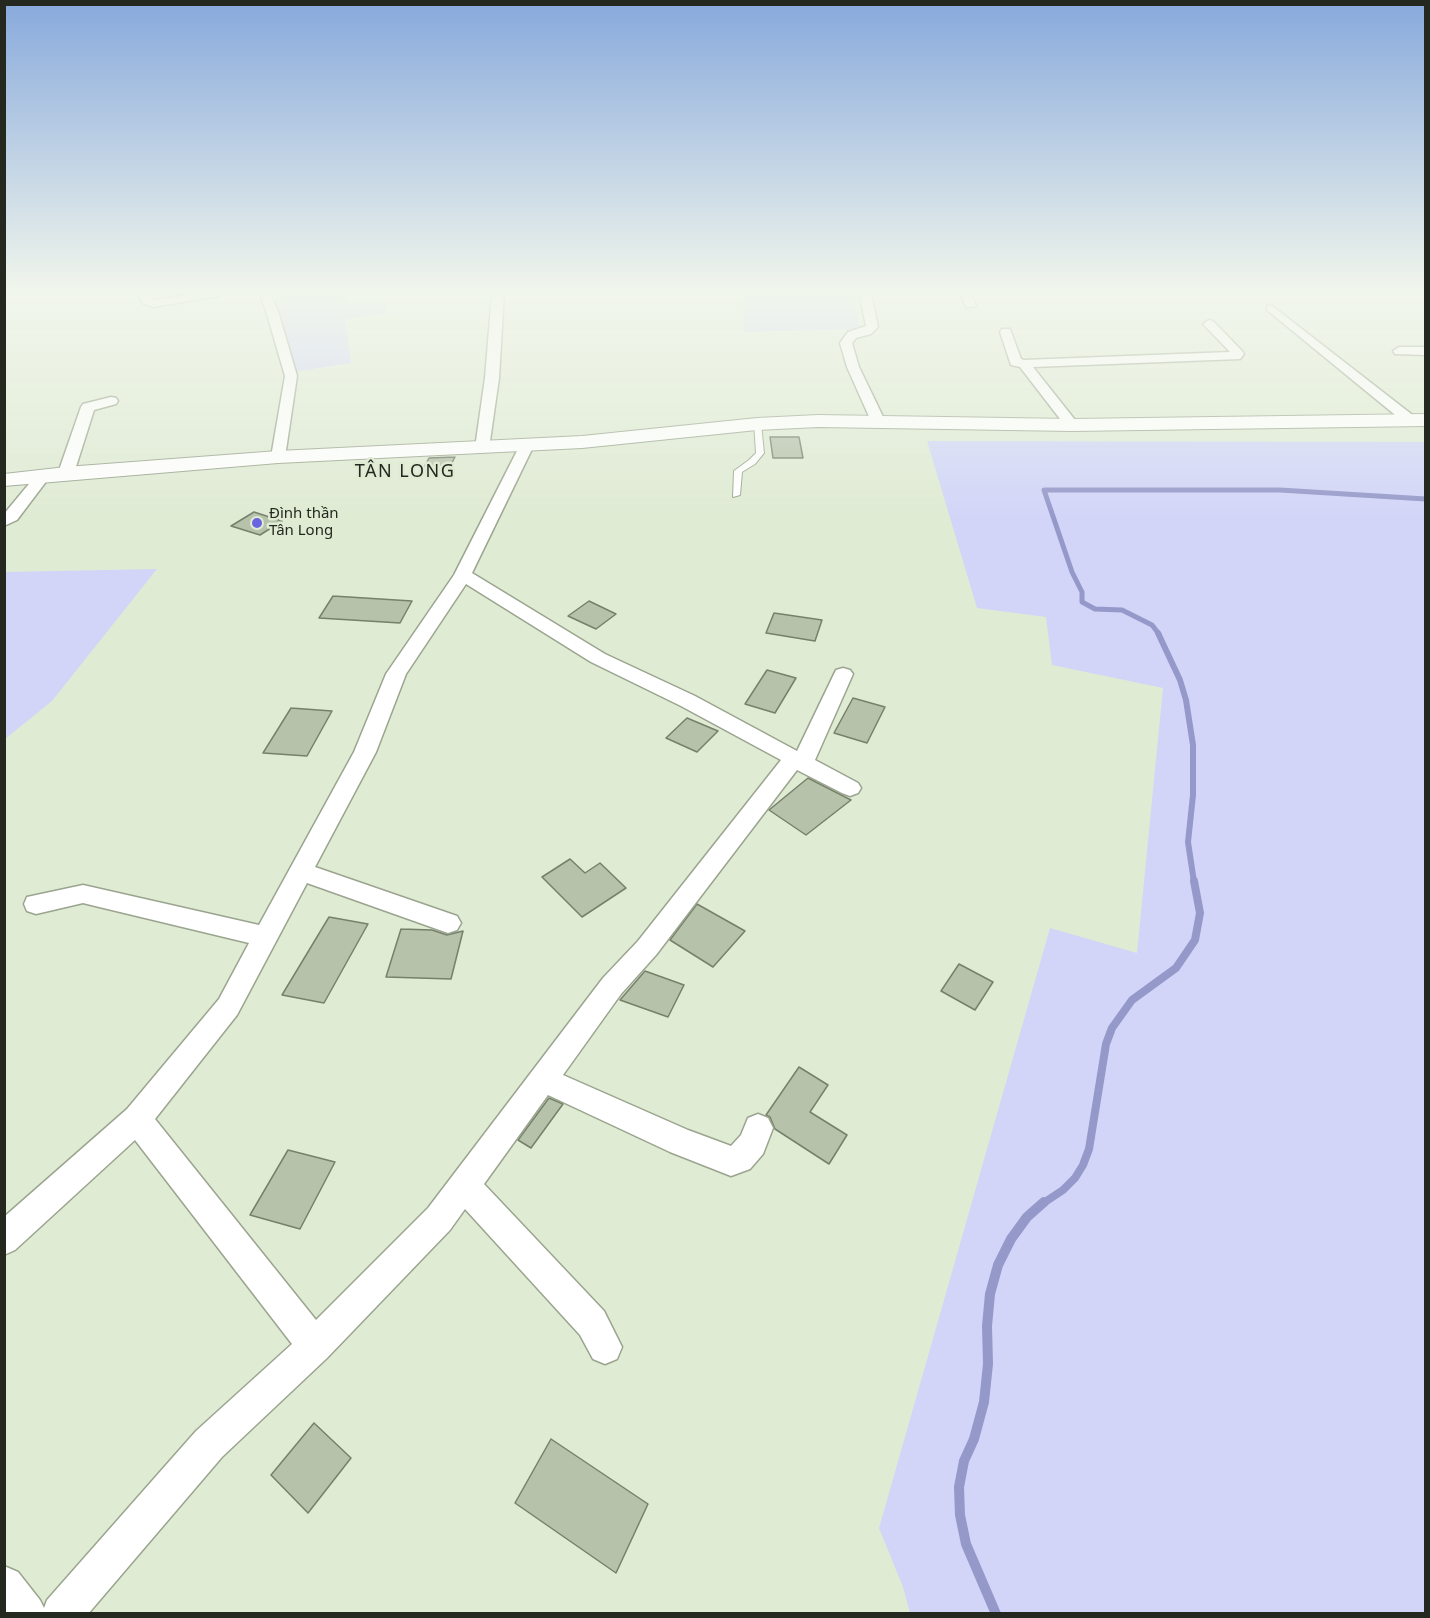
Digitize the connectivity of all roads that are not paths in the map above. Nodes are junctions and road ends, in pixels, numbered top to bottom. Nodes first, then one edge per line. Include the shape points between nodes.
1 (289, 369) edge
2 (493, 369) edge
3 (854, 369) edge
4 (1027, 369) edge
5 (1350, 369) edge
6 (111, 401) dead end
7 (1418, 420) edge
8 (878, 422) junction
9 (758, 424) junction
10 (1072, 425) junction
11 (527, 445) junction
12 (482, 448) junction
13 (278, 457) junction
14 (66, 473) junction
15 (43, 476) junction
16 (4, 480) edge
17 (736, 495) dead end
18 (4, 521) edge
19 (464, 575) junction
20 (843, 674) dead end
21 (798, 761) junction
22 (850, 788) dead end
23 (300, 871) junction
24 (36, 904) dead end
25 (448, 923) dead end
26 (265, 937) junction
27 (542, 1079) junction
28 (138, 1119) junction
29 (758, 1128) dead end
30 (464, 1185) junction
31 (4, 1239) edge
32 (315, 1346) junction
33 (604, 1347) dead end
34 (4, 1586) edge
35 (26, 1614) edge
36 (61, 1614) edge

1 - 13 street via 291,376
2 - 12 street
3 - 8 street
4 - 10 street
5 - 7 street
6 - 14 street via 88,407
7 - 10 street
8 - 9 street
8 - 10 street
9 - 11 street
9 - 17 lane via 760,453 738,471
11 - 12 street
11 - 19 street
12 - 13 street
13 - 14 street
14 - 15 street
15 - 16 street
15 - 18 street
19 - 21 street via 598,658
19 - 23 street via 396,674 365,752
20 - 21 street
21 - 22 street
21 - 27 street via 648,948 612,986
23 - 25 street
23 - 26 street
24 - 26 street via 83,894
26 - 28 street via 228,1007
27 - 29 street via 731,1161 739,1159 752,1144
27 - 30 street
28 - 31 street
28 - 32 street
30 - 32 street via 439,1219
30 - 33 street via 592,1323
32 - 36 street via 209,1444
34 - 35 street

